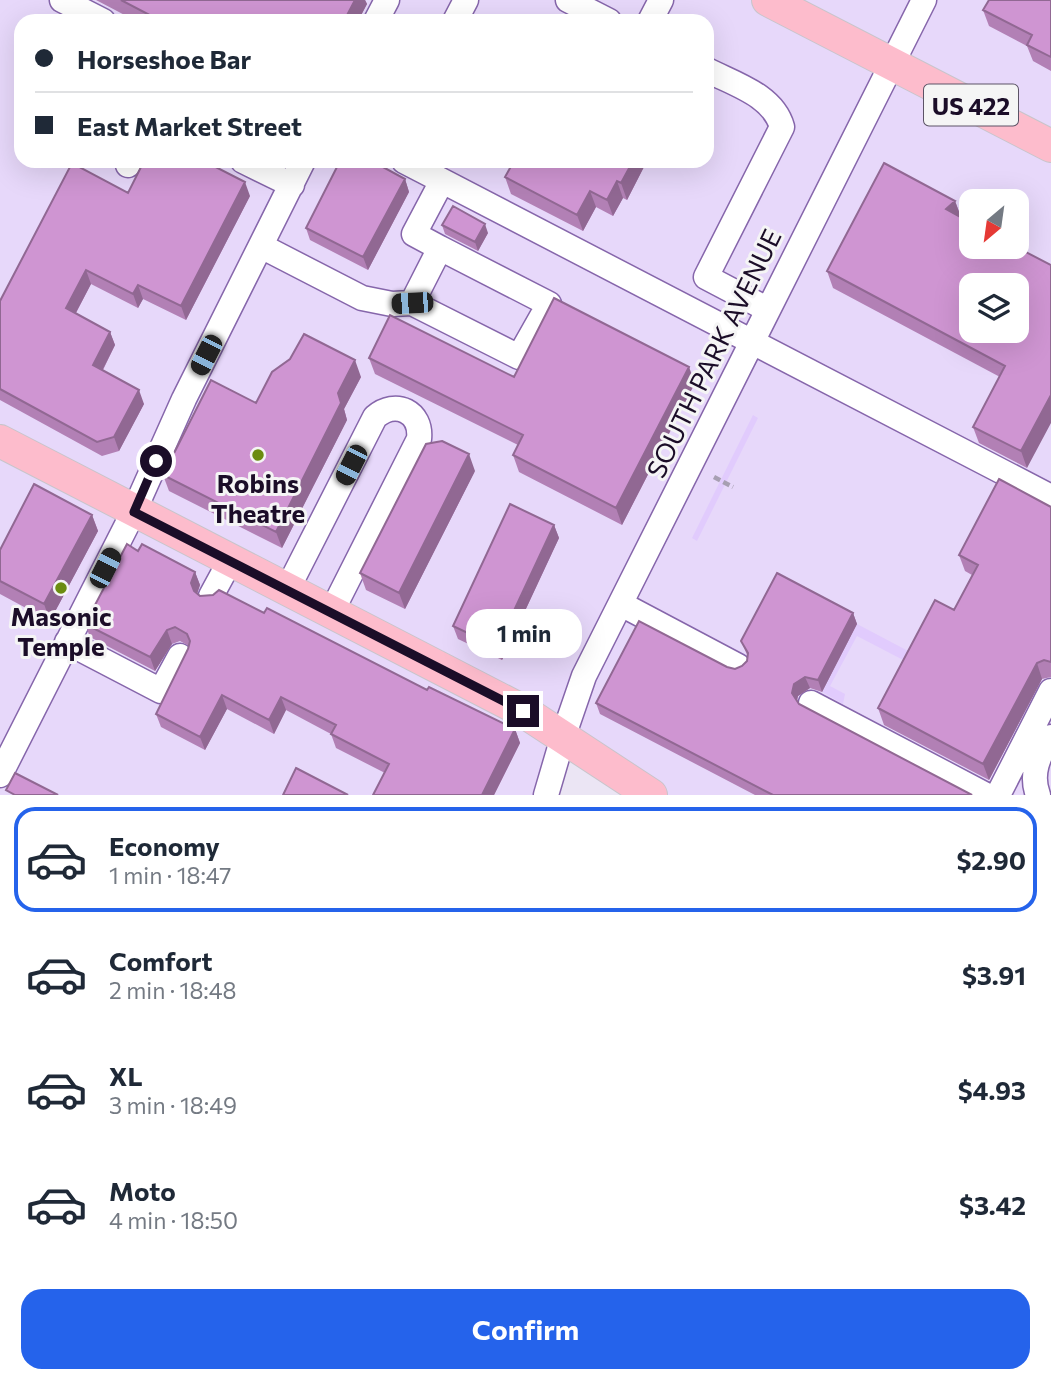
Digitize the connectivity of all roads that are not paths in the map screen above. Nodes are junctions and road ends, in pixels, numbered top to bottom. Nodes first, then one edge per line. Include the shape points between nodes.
1 (62, 0) edge
2 (568, 0) edge
3 (768, 0) edge
4 (924, 0) edge
5 (89, 14) edge
6 (595, 14) edge
7 (892, 64) junction
8 (714, 73) edge
9 (1051, 146) edge
10 (257, 168) edge
11 (300, 168) edge
12 (417, 168) edge
13 (442, 181) junction
14 (292, 185) junction
15 (261, 246) junction
16 (440, 248) junction
17 (412, 303) junction
18 (767, 309) junction
19 (752, 343) junction
20 (0, 441) edge
21 (1051, 497) edge
22 (134, 512) junction
23 (230, 561) junction
24 (287, 590) junction
25 (211, 596) edge
26 (621, 604) junction
27 (331, 613) junction
28 (67, 642) junction
29 (180, 656) dead end
30 (738, 666) edge
31 (1051, 691) edge
32 (811, 703) dead end
33 (563, 737) junction
34 (1051, 737) edge
35 (0, 775) edge
36 (546, 795) edge
37 (651, 795) edge
38 (986, 795) edge
39 (998, 795) edge
40 (1038, 795) edge

1 - 5 street
2 - 6 street
3 - 7 main road, US 422
4 - 7 street, SOUTH PARK AVENUE
7 - 9 main road, US 422
7 - 18 street, SOUTH PARK AVENUE
8 - 18 street via 772,106 782,127 706,277
10 - 14 street
11 - 14 street
12 - 13 street
13 - 16 street via 414,234
13 - 19 street
14 - 15 street
15 - 17 street via 362,298
15 - 22 street via 184,399
16 - 17 street
16 - 17 street via 549,304 519,357
18 - 19 street, SOUTH PARK AVENUE
19 - 21 street
19 - 26 street, SOUTH PARK AVENUE
20 - 22 main road
22 - 23 main road
22 - 28 street
23 - 24 main road
23 - 25 street
24 - 27 main road
24 - 27 street via 375,417 395,407 415,417 419,439
26 - 30 street
26 - 33 street, SOUTH PARK AVENUE via 584,676
27 - 33 main road via 523,711
28 - 29 street via 161,691
28 - 35 street
31 - 39 street
32 - 38 street
33 - 36 street, SOUTH PARK AVENUE
33 - 37 main road
34 - 40 street via 1034,772

